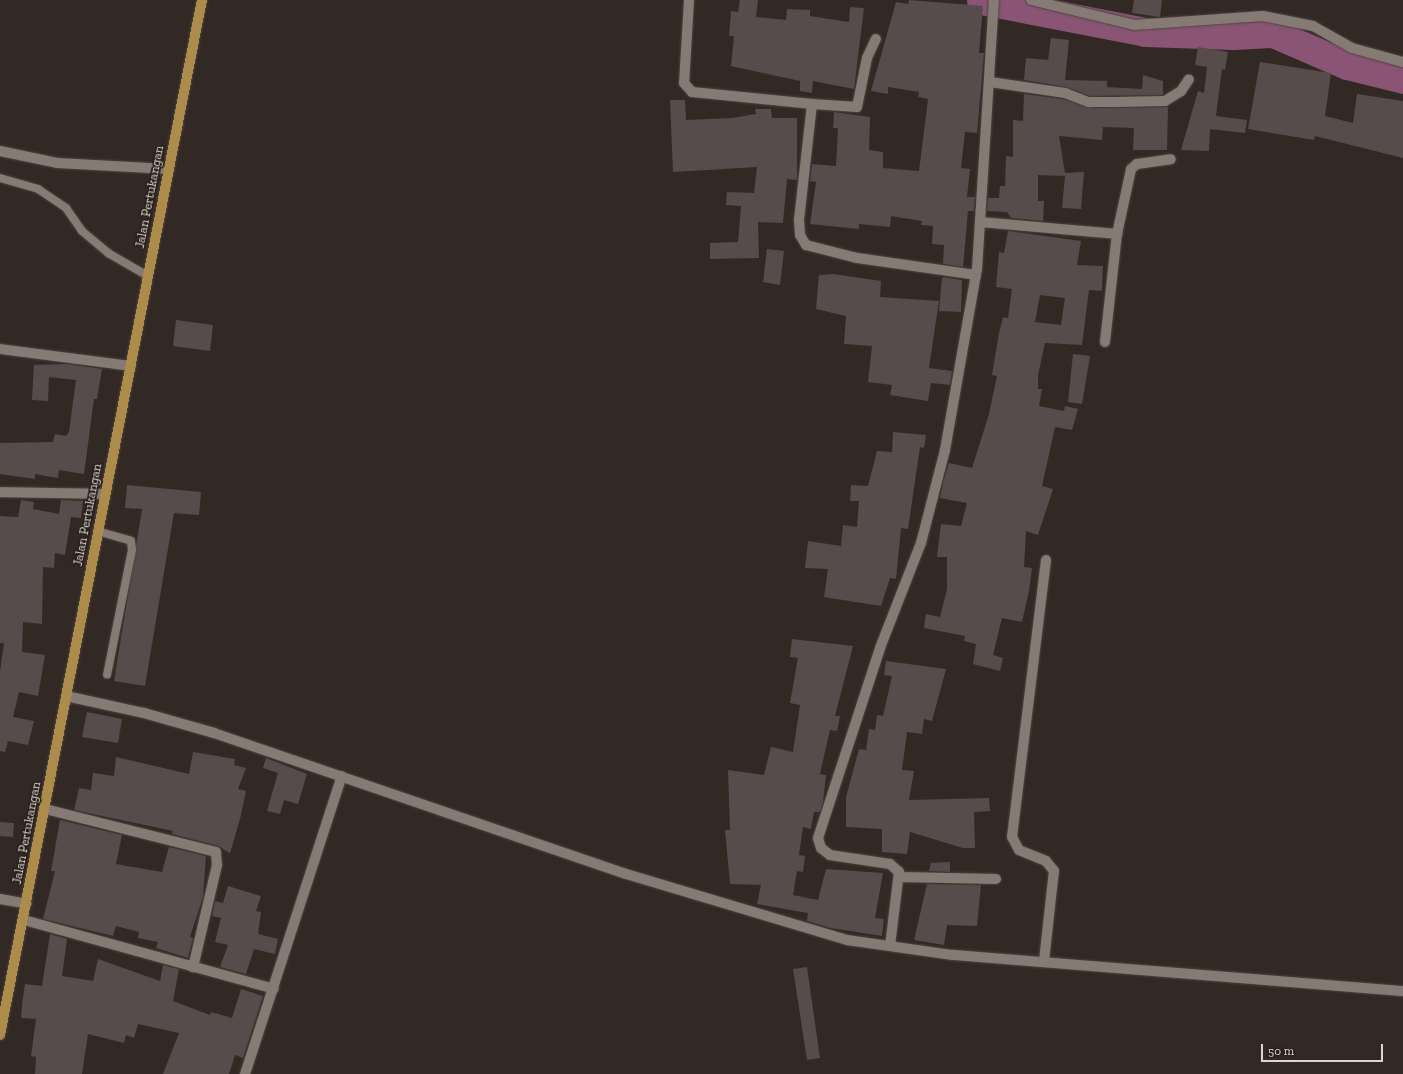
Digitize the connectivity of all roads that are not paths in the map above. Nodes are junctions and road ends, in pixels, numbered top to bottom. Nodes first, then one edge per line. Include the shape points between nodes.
1 (202, 0) edge
2 (689, 0) edge
3 (1032, 0) edge
4 (994, 3) edge
5 (876, 40) dead end
6 (1403, 62) edge
7 (1189, 79) dead end
8 (990, 82) junction
9 (812, 104) junction
10 (0, 151) edge
11 (1171, 159) dead end
12 (168, 169) junction
13 (0, 178) edge
14 (980, 222) junction
15 (1117, 234) junction
16 (976, 275) junction
17 (148, 276) junction
18 (1105, 342) dead end
19 (0, 349) edge
20 (131, 366) junction
21 (0, 492) edge
22 (105, 494) junction
23 (97, 531) junction
24 (1046, 560) dead end
25 (107, 675) dead end
26 (66, 696) junction
27 (342, 776) junction
28 (45, 809) junction
29 (900, 877) junction
30 (996, 879) dead end
31 (0, 899) edge
32 (27, 904) junction
33 (24, 920) junction
34 (890, 946) junction
35 (1044, 961) junction
36 (193, 967) junction
37 (274, 989) junction
38 (1403, 991) edge
39 (2, 1015) edge
40 (0, 1035) edge
41 (245, 1074) edge

1 - 12 main road, Jalan Pertukangan
2 - 9 street via 684,83 692,92
3 - 6 street via 1134,25 1263,16 1313,26 1352,48
4 - 8 street
5 - 9 street via 867,58 857,107
7 - 8 street via 1181,91 1165,101 1116,102 1089,102 1065,92
8 - 14 street
9 - 16 street via 799,220 800,235 806,245 857,258
10 - 12 street via 56,163
11 - 15 street via 1137,164 1131,169
12 - 17 main road, Jalan Pertukangan
13 - 17 lane via 38,189 66,208 82,231 108,254
14 - 15 street
14 - 16 street
15 - 18 street
16 - 29 street via 945,450 921,543 880,648 818,838 821,848 830,855 890,864
17 - 20 main road, Jalan Pertukangan
19 - 20 street
20 - 22 main road, Jalan Pertukangan
21 - 22 street
22 - 23 main road, Jalan Pertukangan
23 - 25 lane via 131,541 132,550
23 - 26 main road, Jalan Pertukangan
24 - 35 street via 1012,837 1019,850 1046,860 1054,871
26 - 27 street via 144,713 214,733
26 - 28 main road, Jalan Pertukangan
27 - 34 street via 626,874 847,940
27 - 37 street
28 - 32 main road, Jalan Pertukangan
28 - 36 street via 216,852 217,865
29 - 30 street
29 - 34 street
31 - 32 street
32 - 33 main road, Jalan Pertukangan
33 - 36 street
33 - 39 main road, Jalan Pertukangan
34 - 35 street
35 - 38 street
36 - 37 street
37 - 41 street
39 - 40 main road, Jalan Pertukangan

